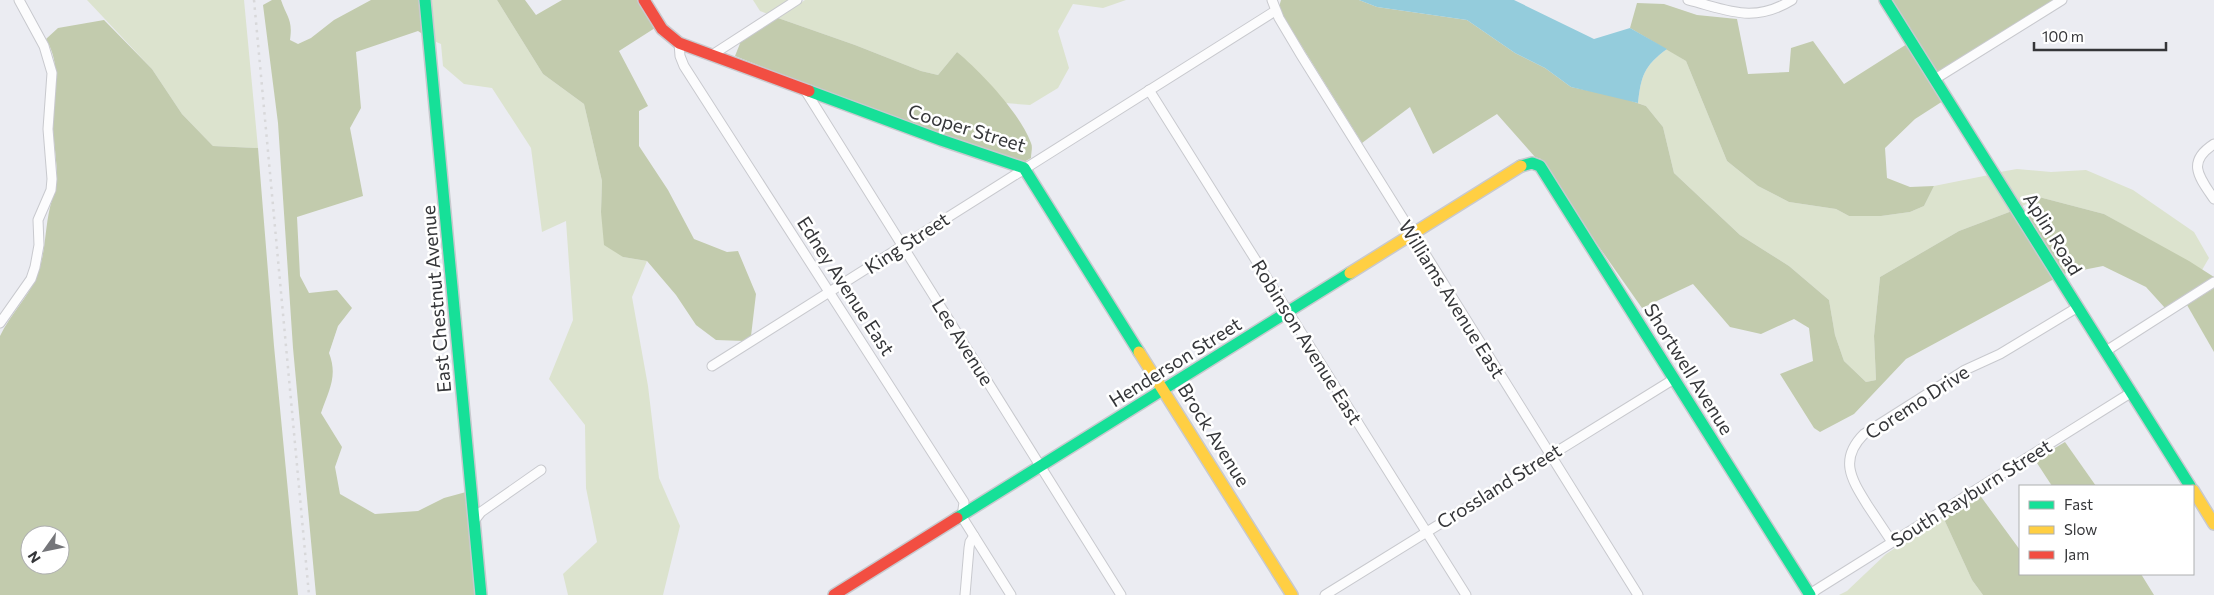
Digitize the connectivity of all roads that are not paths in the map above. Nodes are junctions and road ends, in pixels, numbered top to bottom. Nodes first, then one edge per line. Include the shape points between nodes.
1 (19, 0) edge
2 (425, 0) edge
3 (644, 0) edge
4 (797, 0) edge
5 (1272, 0) edge
6 (1688, 0) edge
7 (1792, 0) edge
8 (1885, 0) edge
9 (2062, 0) edge
10 (1275, 11) junction
11 (679, 43) junction
12 (712, 55) junction
13 (1935, 80) junction
14 (805, 90) junction
15 (1149, 90) junction
16 (2214, 144) edge
17 (1535, 163) joint
18 (1024, 168) junction
19 (2214, 198) edge
20 (1413, 234) junction
21 (903, 246) junction
22 (2214, 282) edge
23 (830, 293) junction
24 (2078, 306) junction
25 (1287, 311) junction
26 (0, 323) edge
27 (2106, 351) junction
28 (712, 366) dead end
29 (1674, 378) junction
30 (1164, 389) junction
31 (2132, 392) junction
32 (1549, 455) junction
33 (1042, 467) junction
34 (541, 470) dead end
35 (2189, 485) edge
36 (2194, 492) edge
37 (962, 517) junction
38 (474, 521) junction
39 (2214, 524) edge
40 (1426, 532) junction
41 (974, 536) junction
42 (1892, 542) junction
43 (481, 595) edge
44 (834, 595) edge
45 (965, 595) edge
46 (1011, 595) edge
47 (1121, 595) edge
48 (1292, 595) edge
49 (1325, 595) edge
50 (1466, 595) edge
51 (1638, 595) edge
52 (1810, 595) edge

1 - 26 street via 50,59 48,129 52,179 51,190 38,220 39,245 31,279
2 - 38 street, East Chestnut Avenue
3 - 11 street via 662,29
4 - 12 street
5 - 10 street, Williams Avenue East
6 - 7 street via 1747,14 1778,9
8 - 13 street, Aplin Road
9 - 13 street
10 - 15 street, Cooper Street
10 - 20 street, Williams Avenue East
11 - 12 street, Cooper Street
11 - 23 street, Edney Avenue East via 684,66
12 - 14 street, Cooper Street
13 - 24 street, Aplin Road
14 - 18 street, Cooper Street
14 - 21 street, Lee Avenue
15 - 18 street, Cooper Street
15 - 25 street, Robinson Avenue East
16 - 19 street via 2200,154 2197,169
17 - 20 street, Henderson Street via 1523,165
17 - 29 street, Shortwell Avenue via 1562,200
18 - 21 street, King Street
18 - 30 street, Brock Avenue
20 - 25 street, Henderson Street
20 - 32 street, Williams Avenue East
21 - 23 street, King Street
21 - 33 street, Lee Avenue
22 - 27 street
23 - 28 street, King Street
23 - 37 street, Edney Avenue East via 964,502
24 - 27 street, Aplin Road
24 - 42 street, Coremo Drive via 2000,354 1966,370 1858,440 1849,460 1852,479
25 - 30 street, Henderson Street
25 - 40 street, Robinson Avenue East
27 - 31 street, Aplin Road
29 - 32 street, Crossland Street
29 - 52 street, Shortwell Avenue
30 - 33 street, Henderson Street
30 - 48 street, Brock Avenue
31 - 35 street, Aplin Road
31 - 42 street, South Rayburn Street
32 - 40 street, Crossland Street
32 - 51 street, Williams Avenue East
33 - 37 street, Henderson Street
33 - 47 street, Lee Avenue
34 - 38 street via 481,512
36 - 39 street
37 - 41 street, Edney Avenue East
37 - 44 street, Henderson Street
38 - 43 street, East Chestnut Avenue
40 - 49 street, Crossland Street
40 - 50 street, Robinson Avenue East
41 - 45 street via 969,548
41 - 46 street, Edney Avenue East
42 - 52 street, South Rayburn Street

